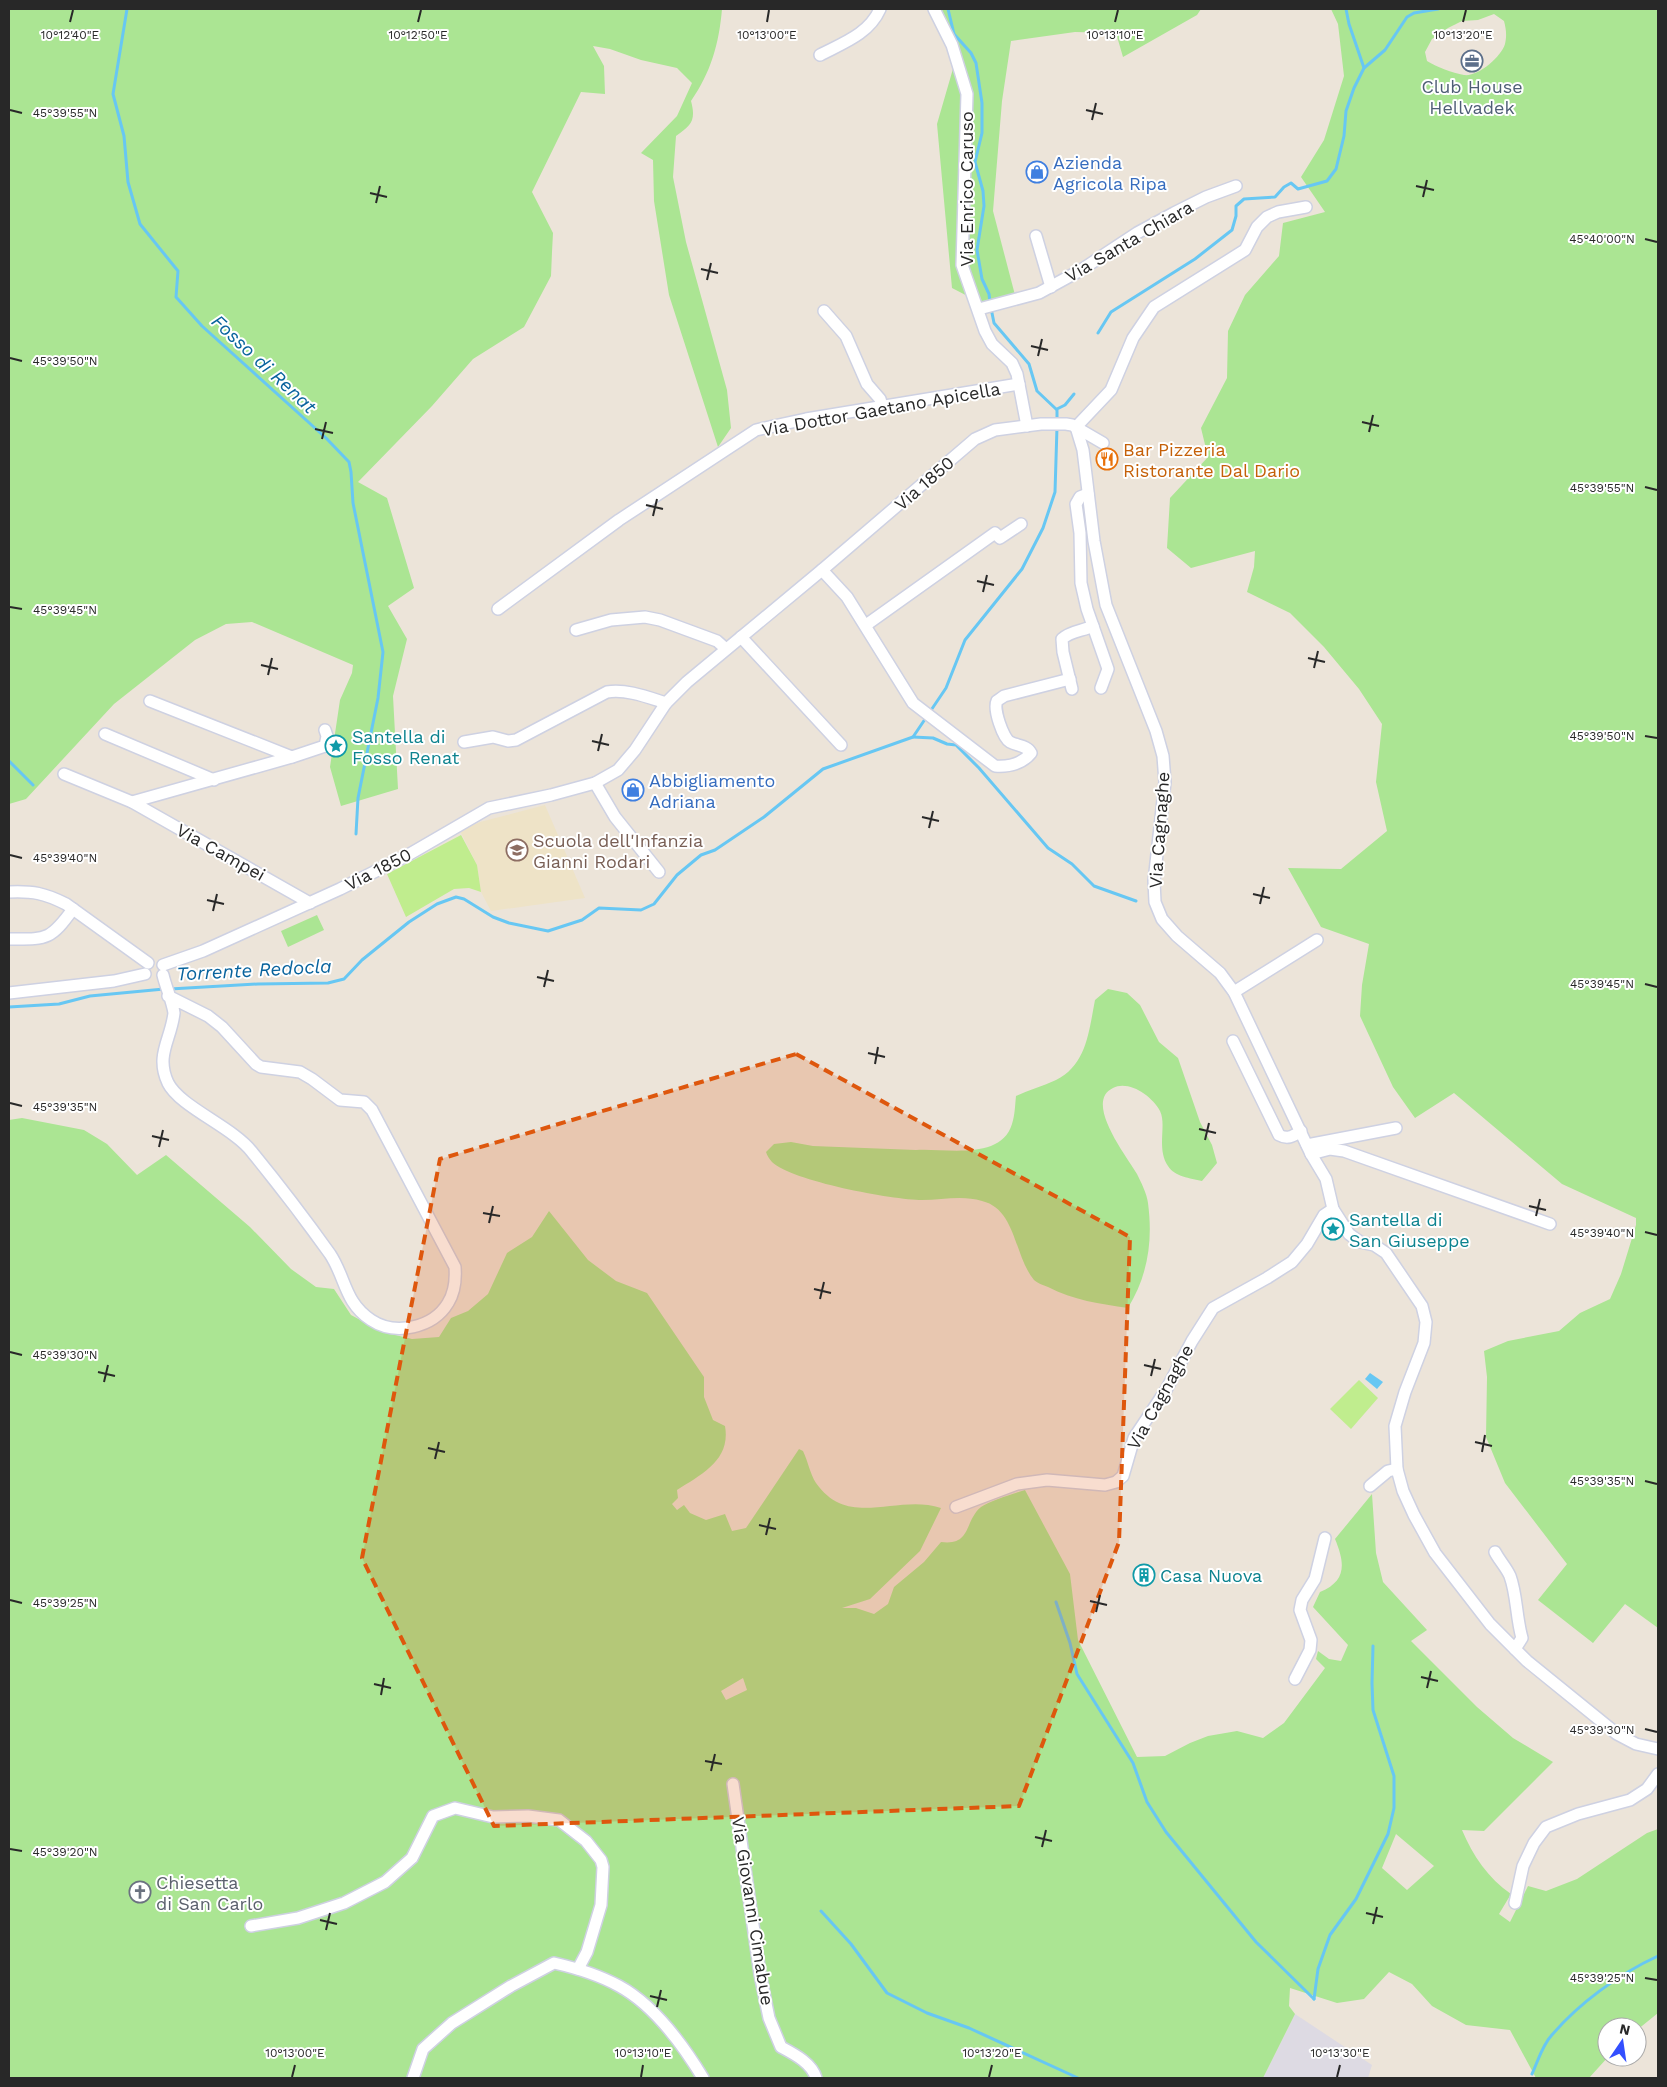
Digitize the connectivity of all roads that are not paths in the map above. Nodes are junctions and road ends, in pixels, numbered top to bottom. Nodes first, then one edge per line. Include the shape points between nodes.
1 (880, 9) edge
2 (934, 9) edge
3 (820, 55) dead end
4 (1236, 186) dead end
5 (1306, 207) dead end
6 (1036, 236) dead end
7 (1051, 287) junction
8 (979, 309) junction
9 (824, 311) dead end
10 (1018, 384) junction
11 (882, 406) junction
12 (1027, 426) junction
13 (1071, 426) junction
14 (1103, 443) dead end
15 (1088, 494) junction
16 (1021, 524) dead end
17 (822, 570) junction
18 (498, 609) dead end
19 (866, 626) junction
20 (1093, 626) junction
21 (576, 630) dead end
22 (741, 637) junction
23 (726, 649) junction
24 (1101, 688) dead end
25 (150, 701) dead end
26 (666, 703) junction
27 (325, 730) dead end
28 (105, 734) dead end
29 (464, 742) dead end
30 (842, 745) dead end
31 (292, 757) junction
32 (64, 774) dead end
33 (214, 780) junction
34 (595, 783) junction
35 (132, 802) junction
36 (659, 872) dead end
37 (9, 892) edge
38 (310, 903) junction
39 (73, 909) junction
40 (9, 939) edge
41 (1316, 940) dead end
42 (147, 968) junction
43 (163, 975) junction
44 (9, 992) edge
45 (1234, 992) junction
46 (168, 996) junction
47 (1234, 1042) dead end
48 (1396, 1128) dead end
49 (1301, 1131) junction
50 (1309, 1150) junction
51 (1333, 1210) junction
52 (1550, 1224) dead end
53 (1397, 1469) junction
54 (1370, 1486) dead end
55 (956, 1507) dead end
56 (1325, 1538) dead end
57 (1494, 1552) dead end
58 (1515, 1649) junction
59 (1295, 1680) dead end
60 (1658, 1749) edge
61 (1658, 1774) edge
62 (733, 1784) dead end
63 (1514, 1903) dead end
64 (251, 1926) dead end
65 (578, 1969) junction
66 (413, 2078) edge
67 (704, 2078) edge
68 (816, 2078) edge

1 - 3 street via 868,27 856,37
2 - 8 street, Via Enrico Caruso via 952,45 967,94 962,265
4 - 7 street, Via Santa Chiara via 1174,212
5 - 13 street via 1267,217 1257,227 1245,250 1154,307 1134,338 1112,390
6 - 7 street, Via Santa Chiara
7 - 8 street, Via Santa Chiara
8 - 10 street, Via Enrico Caruso via 992,344 1012,362
9 - 11 street via 846,336 867,384
10 - 11 street, Via Dottor Gaetano Apicella
10 - 12 street, Via Enrico Caruso
11 - 18 street, Via Dottor Gaetano Apicella via 756,430 619,520
12 - 13 street, Via 1850
12 - 17 street, Via 1850 via 994,430 975,438
13 - 14 street
13 - 15 street, Via Cagnaghe via 1083,450
15 - 20 street via 1080,497 1076,504 1081,583
15 - 45 street, Via Cagnaghe via 1106,605 1163,756 1165,782 1154,881 1155,902 1162,919 1220,973
16 - 19 street via 1000,538 995,533
17 - 19 street via 847,597
17 - 22 street, Via 1850
19 - 20 street via 917,706 996,766 1007,767 1031,753 1028,748 1009,742 1002,733 996,706 998,701 1004,696 1071,684 1062,639 1067,634
20 - 24 street via 1108,669
21 - 23 street via 612,620 645,617 717,642
22 - 23 street, Via 1850
22 - 30 street
23 - 26 street, Via 1850
25 - 31 street
26 - 29 street via 630,692 607,692 516,740 494,737
26 - 34 street, Via 1850 via 618,770
27 - 31 street via 325,746
28 - 33 street
31 - 33 street
32 - 35 street, Via Campei
33 - 35 street
34 - 36 street via 615,817
34 - 38 street, Via 1850 via 488,808 408,855
35 - 38 street, Via Campei
37 - 39 street via 36,892 54,897
38 - 43 street, Via 1850 via 203,951
39 - 40 street via 50,936
39 - 42 street
41 - 45 street
42 - 43 street, Via 1850 via 150,979
42 - 43 street, Via 1850 via 156,961
42 - 44 street, Via 1850 via 114,981
43 - 46 street
45 - 49 street, Via Cagnaghe
46 - 46 street via 174,1013 164,1048 163,1065 172,1090 246,1145 329,1254 348,1295 361,1312 384,1327 397,1329 422,1325 438,1314 449,1303 456,1284 455,1267 372,1110 364,1102 340,1100 300,1072 261,1067 208,1016
47 - 49 street via 1279,1135 1292,1137
48 - 50 street
49 - 50 street, Via Cagnaghe
50 - 51 street, Via Cagnaghe via 1326,1179
50 - 52 street via 1344,1151
51 - 53 street, Via Cagnaghe via 1352,1238 1386,1253 1425,1314 1424,1343 1396,1426
51 - 55 street, Via Cagnaghe via 1324,1215 1292,1262 1213,1308 1134,1438 1123,1476 1116,1482 1105,1485 1047,1480 1017,1484
53 - 54 street via 1388,1470
53 - 58 street, Via Cagnaghe via 1414,1515 1435,1553 1490,1624
56 - 59 street via 1315,1580 1302,1600 1300,1610 1311,1640 1310,1650
57 - 58 street via 1509,1574 1513,1588 1522,1638
58 - 60 street, Via Cagnaghe via 1617,1734 1636,1744
61 - 63 street via 1647,1789 1630,1800 1578,1814 1546,1827 1534,1843 1524,1866
62 - 68 street, Via Giovanni Cimabue via 769,2018 781,2047 799,2057
64 - 65 street via 298,1918 334,1906 384,1882 412,1858 433,1816 455,1802 493,1817 528,1816 560,1820 586,1841 601,1860 601,1905 587,1952
65 - 66 street via 554,1963 452,2023 423,2049
65 - 67 street via 620,1986 658,2016

